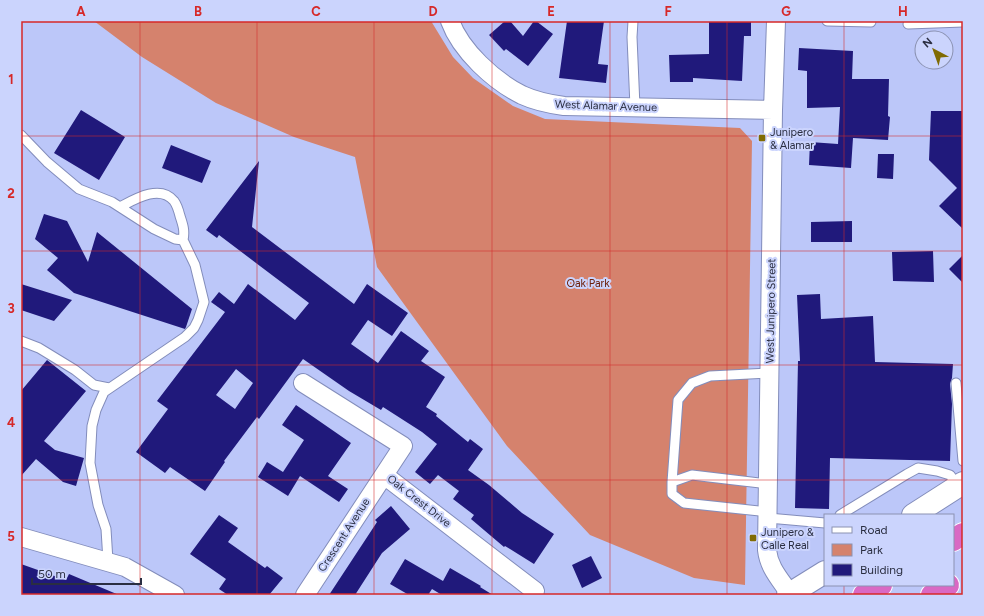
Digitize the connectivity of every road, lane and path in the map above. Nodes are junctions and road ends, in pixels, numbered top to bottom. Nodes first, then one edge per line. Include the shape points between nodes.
1 (450, 21) edge
2 (633, 21) edge
3 (776, 21) edge
4 (827, 21) edge
5 (871, 22) dead end
6 (963, 22) edge
7 (908, 24) dead end
8 (635, 108) junction
9 (773, 110) junction
10 (21, 135) edge
11 (120, 207) junction
12 (182, 240) junction
13 (21, 341) edge
14 (770, 373) junction
15 (303, 383) dead end
16 (956, 383) dead end
17 (109, 388) junction
18 (963, 462) edge
19 (384, 475) junction
20 (672, 482) junction
21 (768, 484) junction
22 (960, 484) edge
23 (842, 514) edge
24 (915, 514) edge
25 (768, 515) junction
26 (824, 523) edge
27 (963, 534) edge
28 (21, 537) edge
29 (954, 539) edge
30 (108, 561) junction
31 (824, 573) edge
32 (963, 576) edge
33 (954, 581) edge
34 (879, 586) edge
35 (946, 586) edge
36 (535, 592) dead end
37 (789, 594) edge
38 (175, 595) edge
39 (304, 595) edge
40 (864, 595) edge
41 (932, 595) edge

1 - 8 street, West Alamar Avenue via 476,60 492,76 522,95 564,106
2 - 8 lane
3 - 9 street, West Junipero Street
4 - 5 lane
6 - 7 lane
8 - 9 street, West Alamar Avenue
9 - 14 street, West Junipero Street
10 - 11 lane via 47,162 80,189
11 - 12 lane via 154,229
11 - 12 lane via 155,193 167,195 175,202 179,213 185,232
12 - 17 lane via 195,265 204,302 196,324 185,337
13 - 17 lane via 39,348 94,385
14 - 20 lane via 710,376 692,382 678,400
14 - 21 street, West Junipero Street
15 - 19 street, Oak Crest Drive via 403,446
16 - 18 lane
17 - 30 lane via 104,392 96,410 92,426 90,463 98,505 106,529
19 - 36 street, Oak Crest Drive
19 - 39 street, Crescent Avenue
20 - 21 lane via 692,475
20 - 25 lane via 672,494 684,503
21 - 25 street, West Junipero Street
22 - 23 lane via 950,475 918,468
22 - 24 street
25 - 26 lane
25 - 37 street, West Junipero Street via 768,561
27 - 29 highway
28 - 30 street
30 - 38 street via 135,572
31 - 37 street
32 - 33 highway
34 - 40 highway
35 - 41 highway

